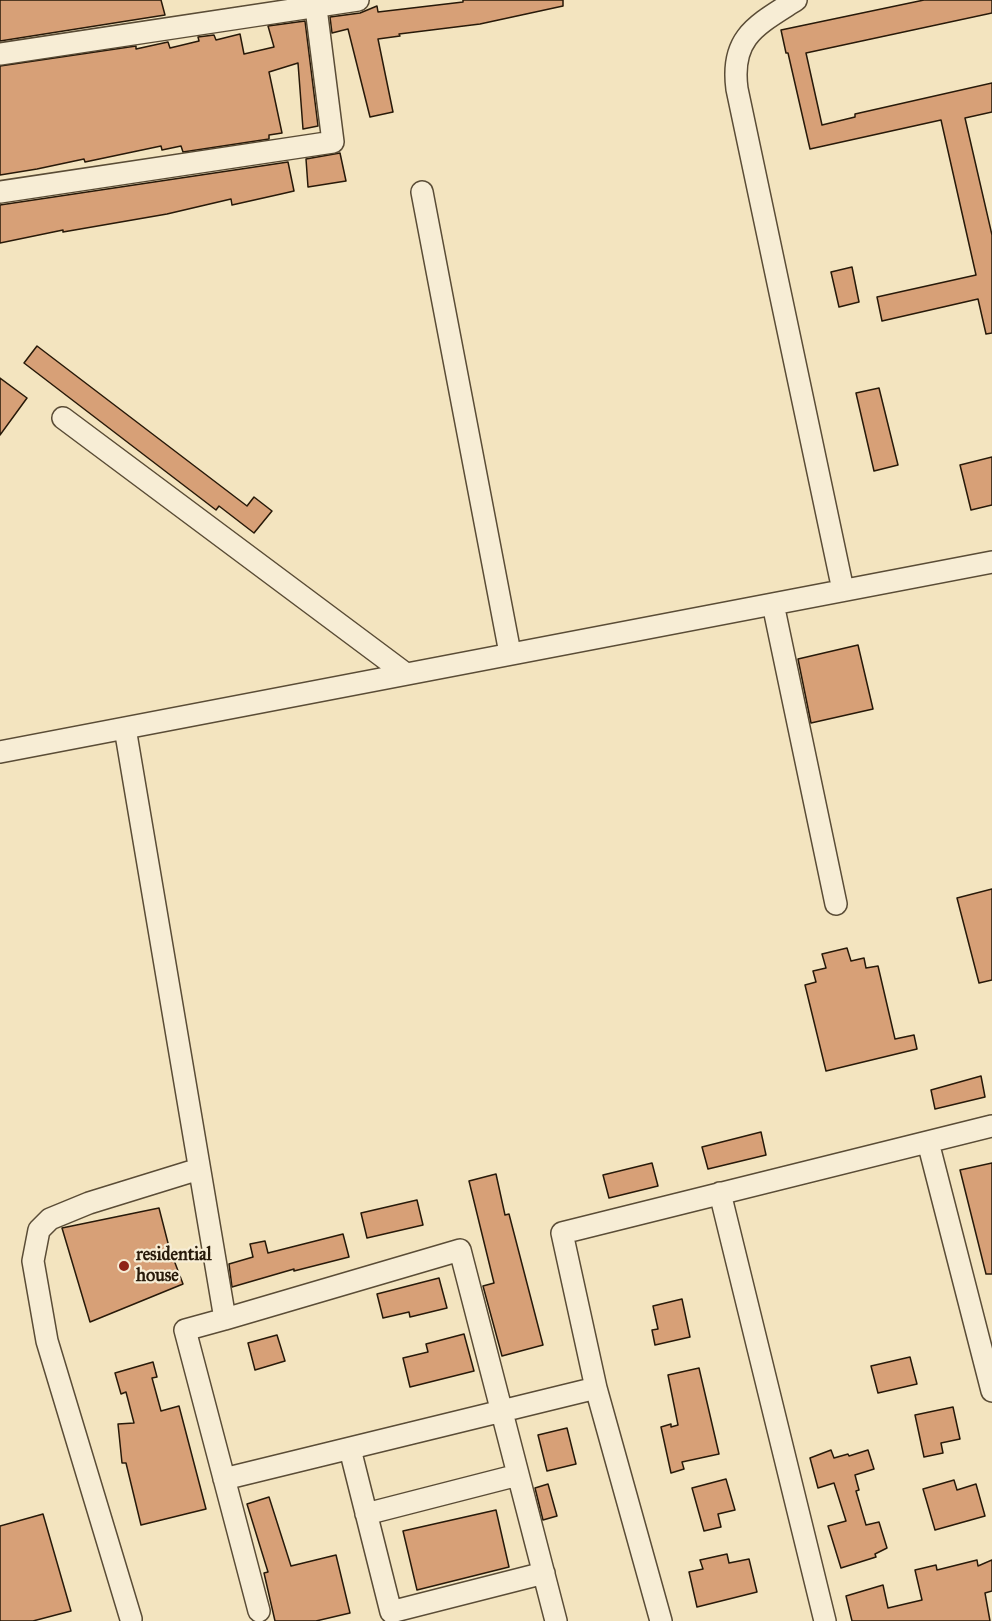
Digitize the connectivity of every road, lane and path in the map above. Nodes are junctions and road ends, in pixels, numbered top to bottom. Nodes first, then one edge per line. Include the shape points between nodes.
1 (358, 0) edge
2 (796, 0) edge
3 (316, 8) junction
4 (0, 54) edge
5 (0, 192) edge
6 (422, 192) dead end
7 (63, 418) dead end
8 (992, 562) edge
9 (843, 590) junction
10 (773, 604) junction
11 (510, 653) junction
12 (406, 675) junction
13 (125, 728) junction
14 (0, 753) edge
15 (836, 904) dead end
16 (992, 1126) edge
17 (928, 1142) junction
18 (199, 1169) junction
19 (720, 1193) junction
20 (225, 1319) junction
21 (596, 1388) junction
22 (992, 1391) edge
23 (501, 1411) junction
24 (350, 1449) junction
25 (518, 1475) junction
26 (224, 1479) junction
27 (366, 1514) junction
28 (544, 1573) junction
29 (259, 1611) dead end
30 (131, 1619) dead end
31 (556, 1621) edge
32 (661, 1621) edge
33 (825, 1621) edge

1 - 3 street
2 - 9 street via 749,34 738,53 735,70
3 - 4 street
3 - 5 street via 333,142
6 - 11 street
7 - 12 street
8 - 9 street
9 - 10 street
10 - 11 street
10 - 15 street
11 - 12 street
12 - 13 street
13 - 14 street
13 - 18 street
16 - 17 street
17 - 19 street
17 - 22 street
18 - 20 street
18 - 30 street via 88,1203 50,1219 39,1230 33,1261 47,1341
19 - 21 street via 562,1233
19 - 33 street
20 - 23 street via 460,1250
20 - 26 street via 185,1330
21 - 23 street
21 - 32 street
23 - 24 street
23 - 25 street
24 - 26 street
24 - 27 street
25 - 27 street
25 - 28 street
26 - 29 street
27 - 28 street via 391,1612
28 - 31 street

